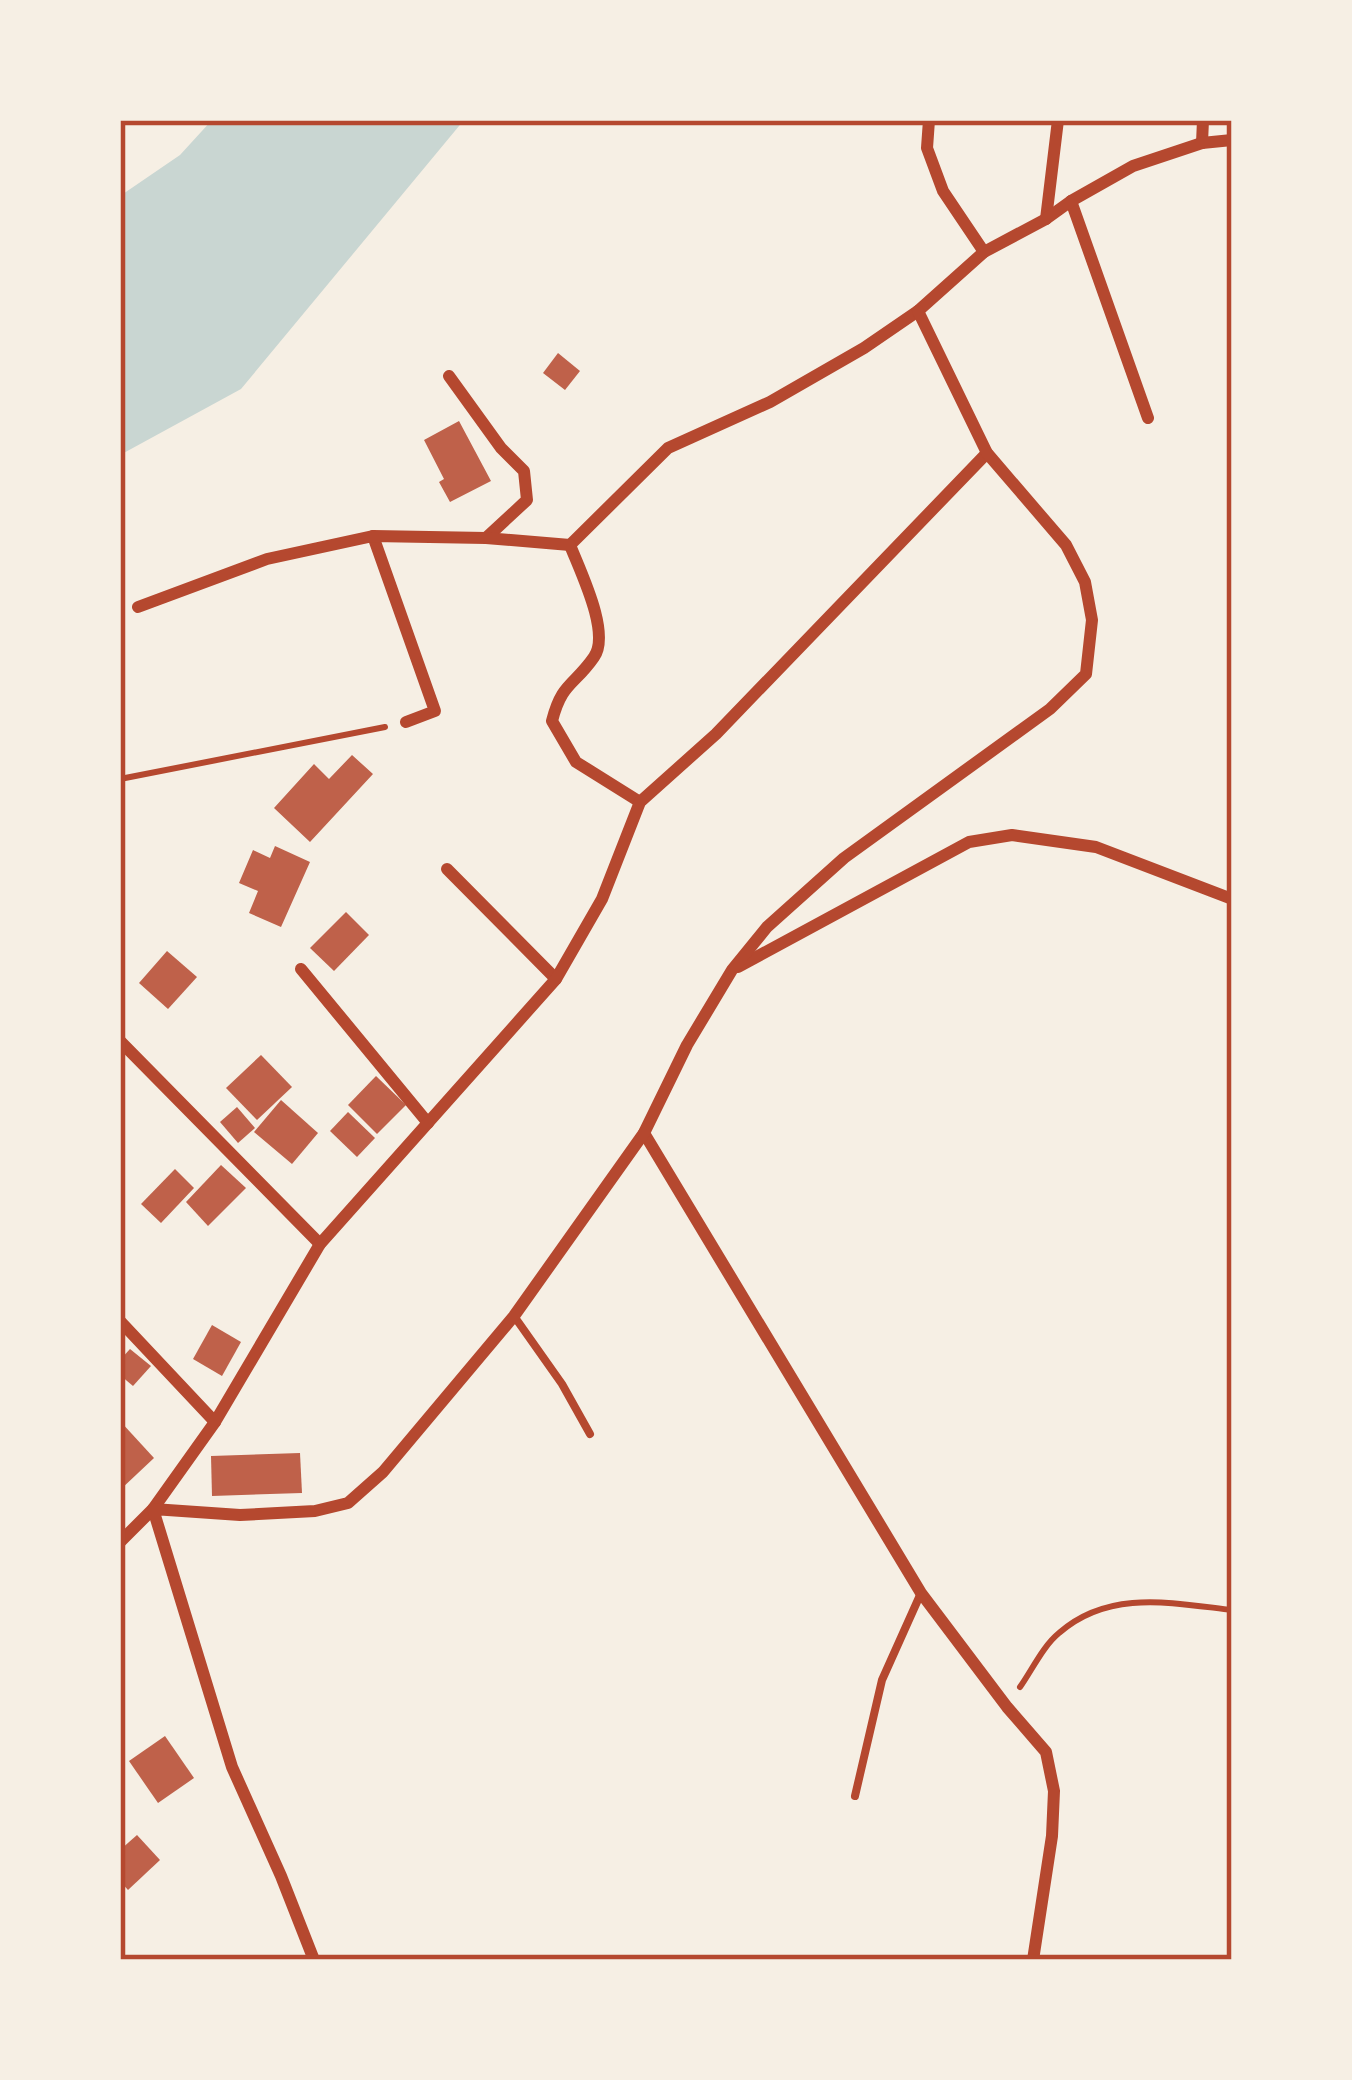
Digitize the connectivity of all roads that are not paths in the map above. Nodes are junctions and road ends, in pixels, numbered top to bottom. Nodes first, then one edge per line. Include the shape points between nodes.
1 (929, 120) edge
2 (1058, 120) edge
3 (1203, 120) edge
4 (1232, 140) edge
5 (1202, 142) junction
6 (1071, 201) junction
7 (1046, 219) junction
8 (984, 251) junction
9 (918, 311) junction
10 (449, 376) dead end
11 (1148, 418) dead end
12 (986, 453) junction
13 (373, 536) junction
14 (486, 538) junction
15 (570, 545) junction
16 (138, 607) dead end
17 (406, 722) road end
18 (640, 802) junction
19 (447, 868) dead end
20 (1232, 899) edge
21 (301, 969) dead end
22 (732, 970) junction
23 (556, 979) junction
24 (120, 1041) edge
25 (428, 1123) junction
26 (644, 1133) junction
27 (320, 1244) junction
28 (514, 1316) junction
29 (120, 1321) edge
30 (215, 1423) junction
31 (590, 1434) dead end
32 (153, 1509) junction
33 (120, 1542) edge
34 (921, 1593) junction
35 (855, 1796) dead end
36 (314, 1960) edge
37 (1033, 1960) edge

1 - 8 street via 927,148 944,190
2 - 7 street
3 - 5 street
4 - 5 street
5 - 6 street via 1133,166
6 - 7 street
6 - 11 street
7 - 8 street
8 - 9 street
9 - 12 street
9 - 15 street via 770,402 668,448
10 - 14 street via 524,471 527,500
12 - 18 street via 716,734
12 - 22 street via 1066,545 1085,582 1092,620 1086,674 1050,710 844,858
13 - 14 street
13 - 16 street via 266,559
13 - 17 street via 435,711
14 - 15 street
15 - 18 street via 601,631 598,653 559,696 552,721 576,762
18 - 23 street via 602,899
19 - 23 street
20 - 22 street via 1096,847 1012,835 969,842
21 - 25 street
22 - 26 street
23 - 25 street
24 - 27 street
25 - 27 street
26 - 28 street
26 - 34 street
27 - 30 street
28 - 31 lane
28 - 32 street via 348,1503 240,1515
29 - 30 street
30 - 32 street
32 - 33 street
32 - 36 street via 232,1767
34 - 35 lane via 882,1680
34 - 37 street via 1046,1752 1052,1836

